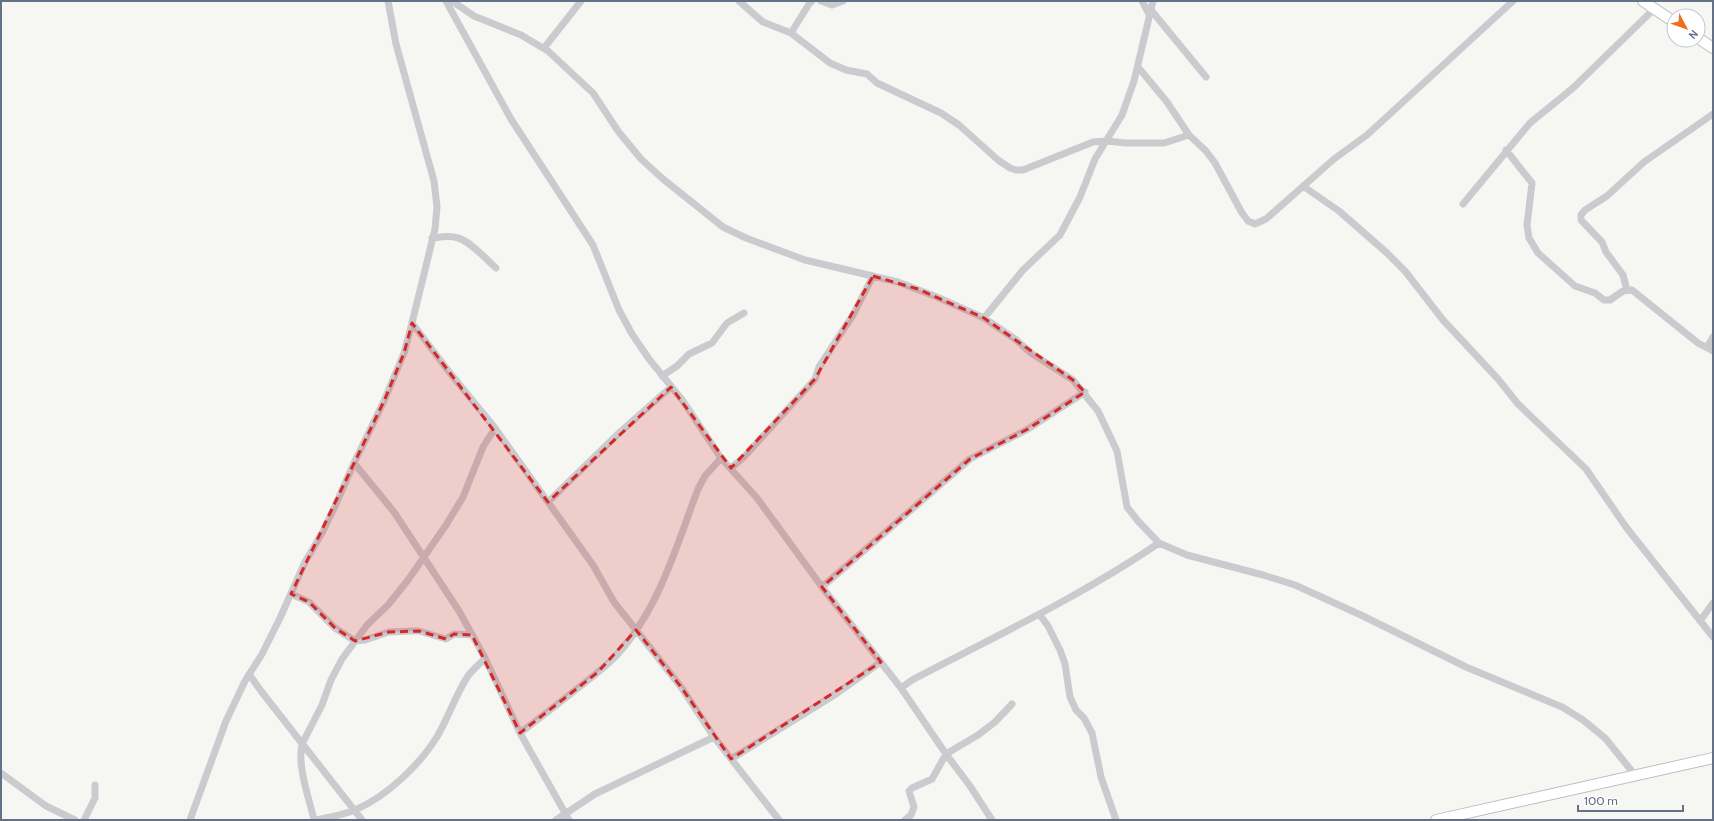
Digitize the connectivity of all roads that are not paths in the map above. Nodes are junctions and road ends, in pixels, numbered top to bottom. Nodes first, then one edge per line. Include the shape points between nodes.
1 (388, 1) edge
2 (446, 1) edge
3 (452, 1) edge
4 (581, 1) edge
5 (739, 1) edge
6 (812, 1) edge
7 (821, 1) edge
8 (843, 1) edge
9 (1142, 1) edge
10 (1153, 1) edge
11 (1513, 1) edge
12 (1642, 1) edge
13 (1654, 8) junction
14 (1150, 13) junction
15 (1666, 16) edge
16 (792, 33) junction
17 (544, 48) junction
18 (1138, 67) junction
19 (1206, 77) dead end
20 (1713, 114) edge
21 (1189, 135) junction
22 (1108, 141) junction
23 (1506, 150) junction
24 (1303, 186) junction
25 (1463, 204) dead end
26 (432, 238) junction
27 (496, 268) dead end
28 (873, 276) junction
29 (1628, 290) junction
30 (744, 312) dead end
31 (984, 318) junction
32 (412, 322) junction
33 (1713, 337) edge
34 (1710, 349) edge
35 (662, 376) junction
36 (671, 387) junction
37 (1085, 392) junction
38 (495, 428) junction
39 (721, 458) junction
40 (354, 463) junction
41 (731, 468) junction
42 (548, 502) junction
43 (1159, 543) junction
44 (424, 556) junction
45 (822, 587) junction
46 (291, 594) junction
47 (1713, 603) edge
48 (1040, 615) junction
49 (1700, 621) junction
50 (636, 630) junction
51 (472, 635) junction
52 (1713, 637) edge
53 (355, 641) junction
54 (485, 658) junction
55 (881, 662) junction
56 (249, 674) junction
57 (901, 688) junction
58 (1012, 704) dead end
59 (520, 733) junction
60 (714, 737) junction
61 (302, 744) junction
62 (946, 754) junction
63 (1713, 758) edge
64 (731, 759) junction
65 (1, 773) edge
66 (1635, 774) junction
67 (95, 785) dead end
68 (354, 810) junction
69 (567, 817) edge
70 (75, 820) edge
71 (84, 820) edge
72 (190, 820) edge
73 (314, 820) edge
74 (317, 820) edge
75 (362, 820) edge
76 (556, 820) edge
77 (779, 820) edge
78 (905, 820) edge
79 (992, 820) edge
80 (1116, 820) edge
81 (1436, 820) edge

1 - 26 street via 396,44 434,181 437,207
2 - 35 street via 512,119 593,245 619,310 632,334
3 - 17 street via 474,16
4 - 17 street
5 - 16 street via 763,22
6 - 16 street
7 - 8 street via 832,5
9 - 14 street
10 - 14 street
11 - 24 street via 1372,131
12 - 13 main road
13 - 15 main road
13 - 23 street via 1573,88 1530,123
14 - 18 street
14 - 19 street
16 - 22 street via 830,63 846,70 867,74 877,82 941,113 1010,168 1023,170 1081,146
17 - 28 street via 593,93 641,159 663,180 723,227 804,260
18 - 21 street via 1167,102
18 - 22 street via 1122,115
20 - 29 street via 1644,162 1607,196 1581,215 1581,220 1602,242 1620,270
21 - 22 street via 1164,143
21 - 24 street via 1215,162 1248,221 1255,224 1266,219
22 - 31 street via 1095,159 1080,197 1060,236 1023,270
23 - 25 street
23 - 29 street via 1532,183 1527,225 1529,238 1538,253 1575,286 1595,293 1604,300 1610,300
24 - 49 street via 1339,212 1387,253 1518,404 1586,469 1626,527
26 - 27 street via 447,236 465,240
26 - 32 street
28 - 31 street via 918,288
28 - 41 street via 853,315 819,367 815,379
29 - 34 street via 1635,292 1698,343
30 - 35 street via 726,323 712,343 688,354 678,366
31 - 37 street via 1031,353 1074,380
32 - 38 street
32 - 40 street via 401,360
33 - 34 street
35 - 36 street
36 - 39 street
36 - 42 street
37 - 43 street via 1098,411 1117,451 1127,507
37 - 45 street via 1028,429 970,459
38 - 42 street
38 - 44 street via 483,447 463,497
39 - 41 street
39 - 50 street via 705,476 698,489 666,574
40 - 44 street via 394,512
40 - 46 street
41 - 45 street via 757,498
42 - 50 street via 593,565 614,602
43 - 48 street via 1125,567
43 - 66 street via 1187,555 1263,574 1295,585 1466,667 1562,707 1584,720 1605,738
44 - 51 street
44 - 53 street via 388,605 372,619
45 - 55 street
46 - 53 street via 309,602 335,628
46 - 56 street via 262,654
47 - 49 street
48 - 57 street via 1005,631
48 - 80 street via 1060,650 1070,697 1092,733 1102,778
49 - 52 street
50 - 59 street via 615,657
50 - 60 street via 681,687
51 - 53 street via 454,634 446,638 419,631 389,632
51 - 54 street
53 - 61 street via 339,664
54 - 59 street
54 - 68 street via 469,674 437,737 419,761 389,789
55 - 57 street
55 - 64 street via 836,694
56 - 61 street
56 - 72 street via 226,721
57 - 62 street
58 - 62 street via 978,735
59 - 69 street
60 - 64 street
60 - 69 street via 595,794
61 - 68 street
61 - 73 street via 302,764
62 - 78 street via 932,779 909,791 914,807 911,815
62 - 79 street
63 - 66 main road
64 - 77 street
65 - 70 street via 46,806
66 - 81 main road
67 - 71 street via 95,798
68 - 74 street
68 - 75 street
69 - 76 street

